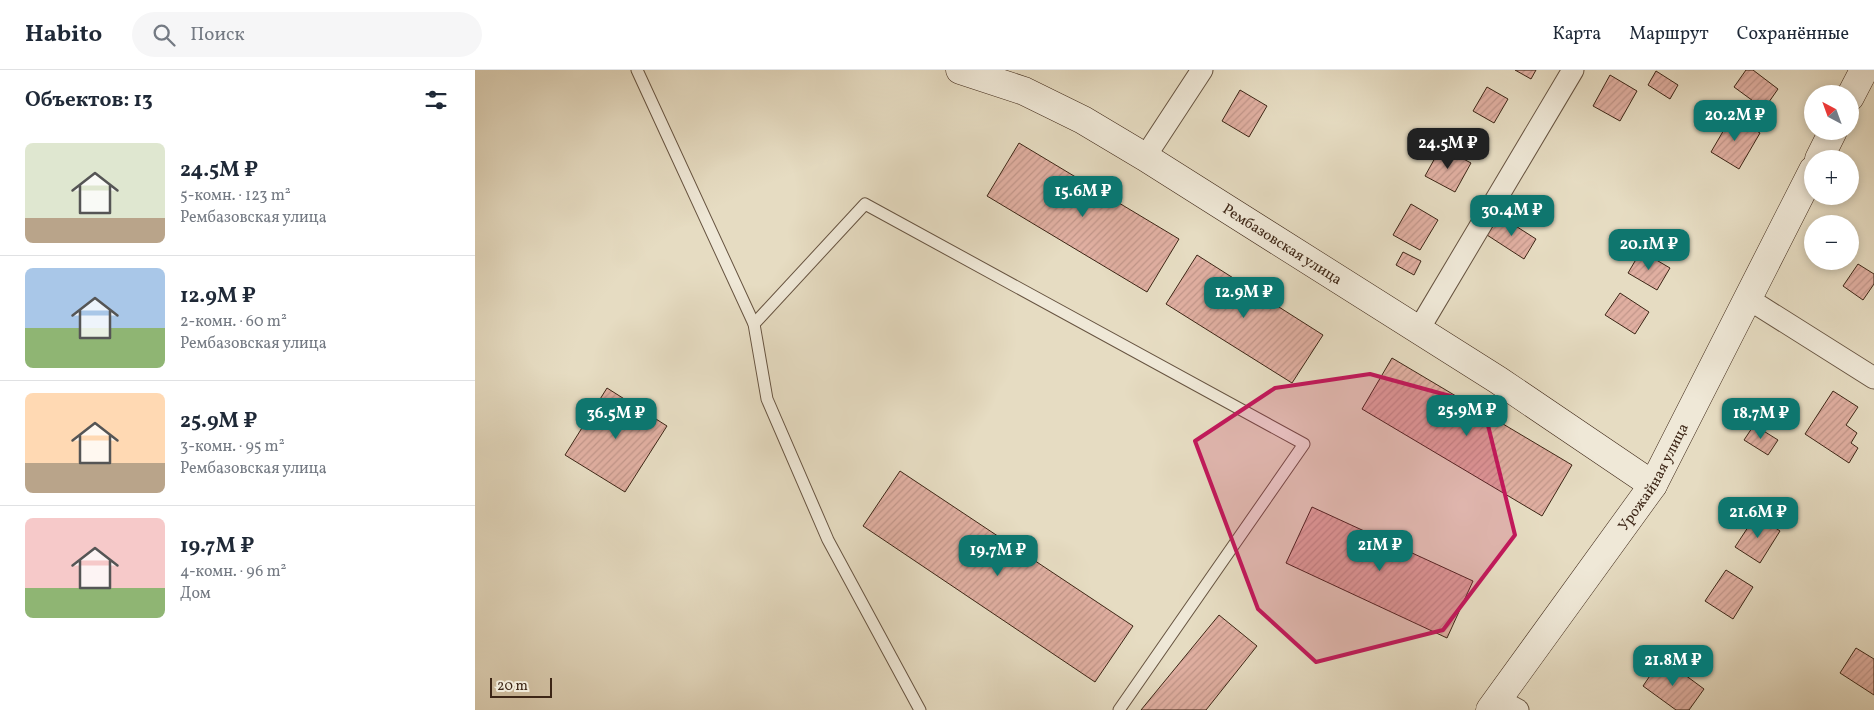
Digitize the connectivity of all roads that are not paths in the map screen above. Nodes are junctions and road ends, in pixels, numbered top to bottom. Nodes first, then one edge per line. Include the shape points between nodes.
1 (637, 70) edge
2 (960, 70) edge
3 (1202, 70) edge
4 (1573, 70) edge
5 (1864, 70) edge
6 (1856, 85) edge
7 (1145, 157) junction
8 (1804, 187) edge
9 (1747, 298) junction
10 (754, 324) junction
11 (1419, 329) junction
12 (1874, 378) edge
13 (1653, 485) junction
14 (1502, 706) edge
15 (920, 710) edge
16 (1119, 710) edge

1 - 10 lane
2 - 7 street, Рембазовская улица via 1024,91 1083,120
3 - 7 street
4 - 11 street
5 - 6 street
7 - 11 street, Рембазовская улица
8 - 9 street, Урожайная улица
9 - 12 street
9 - 13 street, Урожайная улица
10 - 15 lane via 767,399 827,540
10 - 16 lane via 865,204 1304,444
11 - 13 street, Рембазовская улица
13 - 14 street, Урожайная улица

